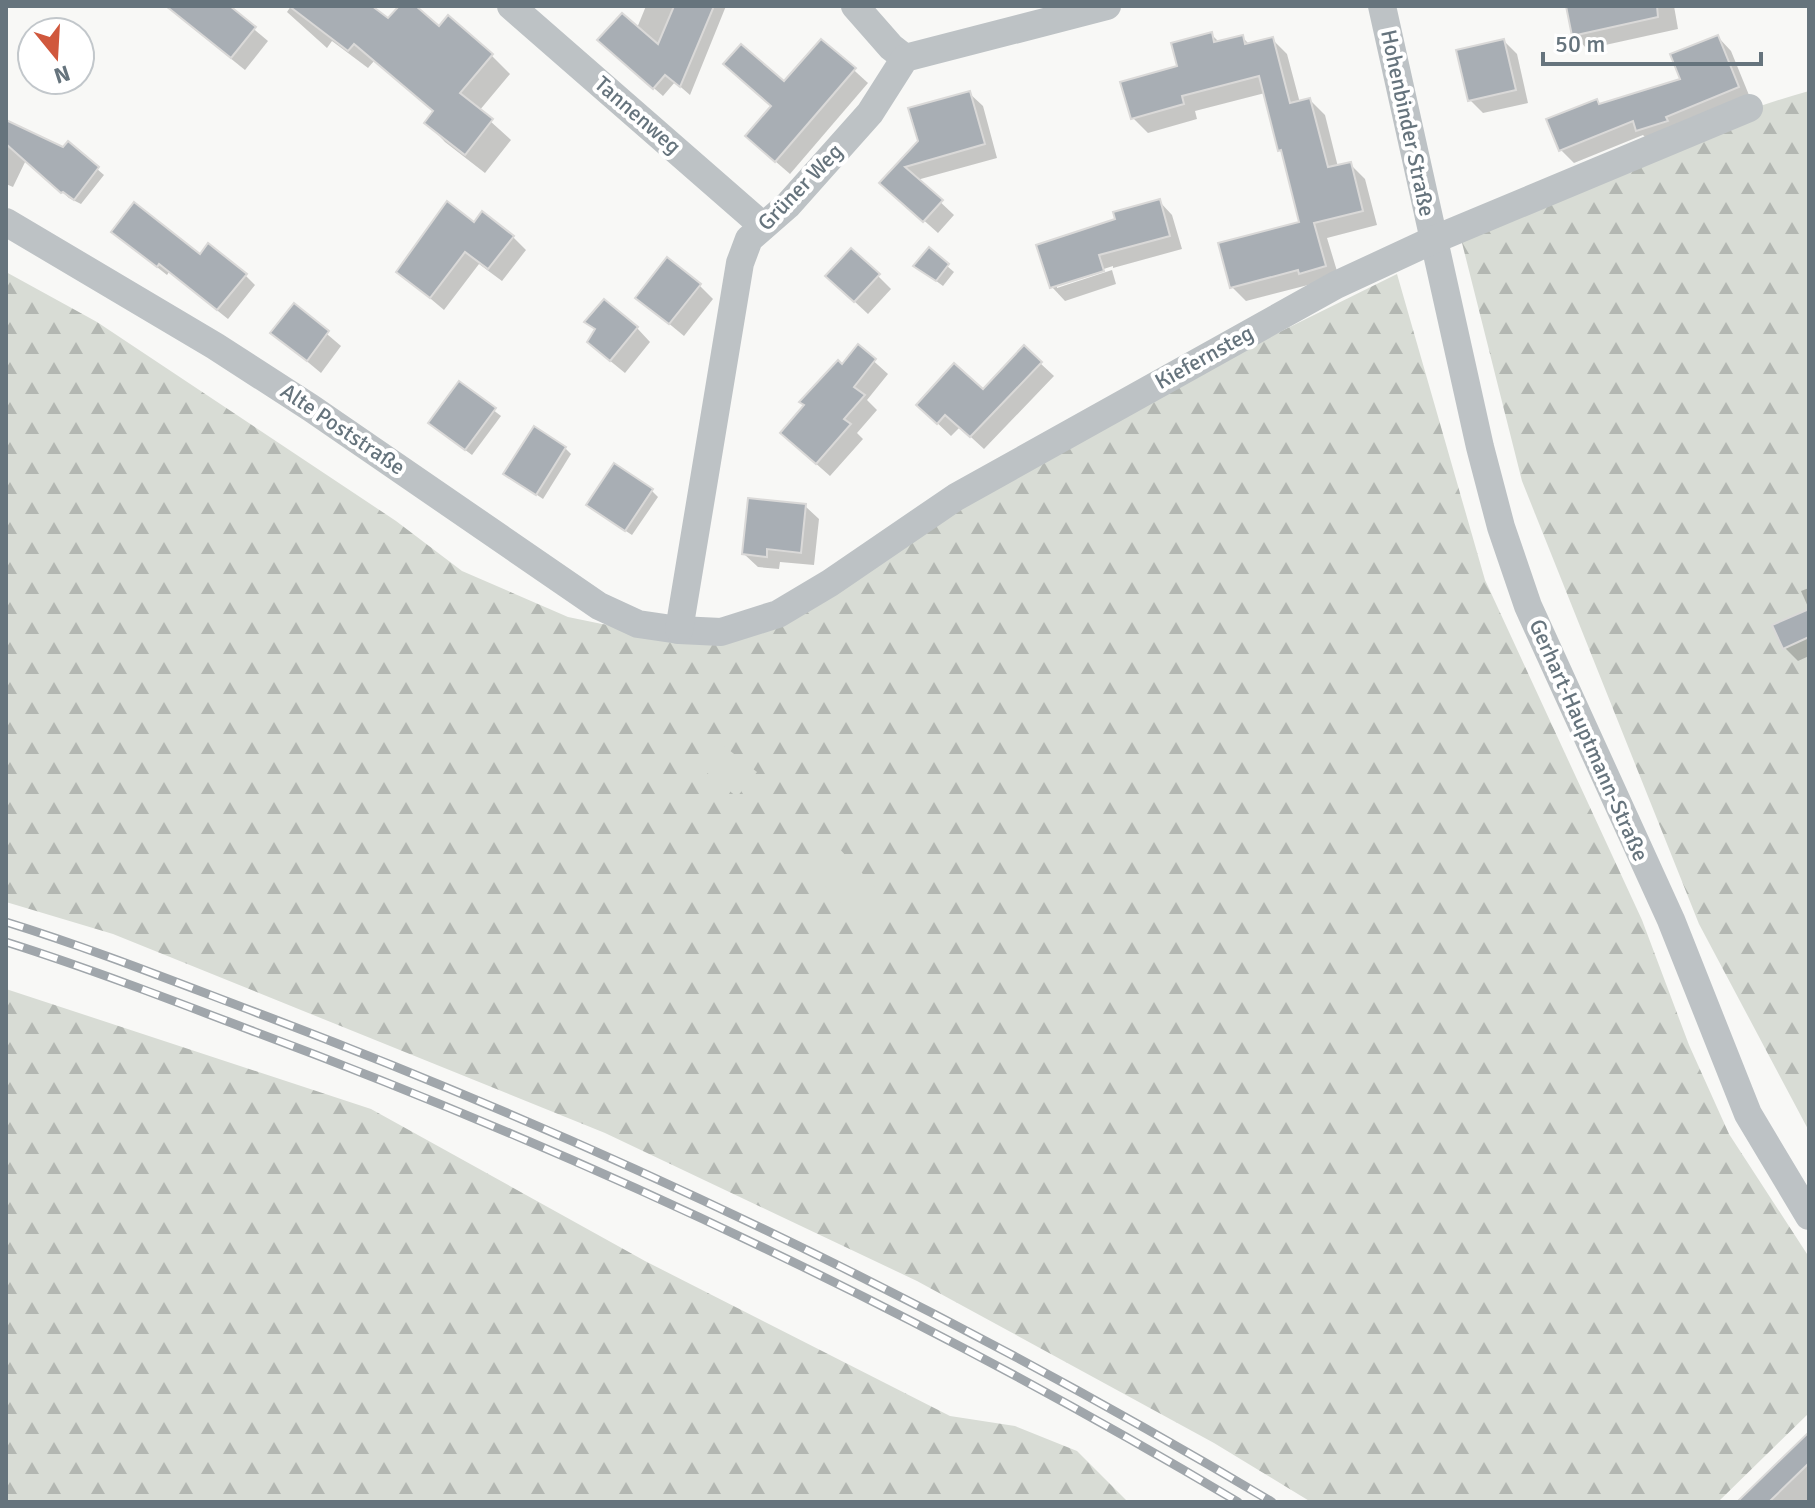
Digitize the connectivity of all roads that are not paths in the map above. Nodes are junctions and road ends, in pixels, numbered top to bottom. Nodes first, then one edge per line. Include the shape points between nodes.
1 (511, 6) edge
2 (855, 6) edge
3 (1107, 6) edge
4 (1382, 6) edge
5 (905, 58) junction
6 (1749, 108) dead end
7 (6, 222) edge
8 (763, 226) junction
9 (1433, 240) junction
10 (679, 630) junction
11 (1809, 1216) edge

1 - 8 street, Tannenweg
2 - 5 street
3 - 5 street
4 - 9 street, Hohenbinder Straße
5 - 8 street, Grüner Weg via 870,113
6 - 9 street, Kiefernsteg
7 - 10 street, Alte Poststraße via 311,408 599,606 638,624
8 - 10 street, Grüner Weg via 749,239 740,263
9 - 10 street, Kiefernsteg via 1310,299 956,497 778,614 721,632
9 - 11 street, Gerhart-Hauptmann-Straße via 1483,460 1528,606 1671,920 1748,1114

